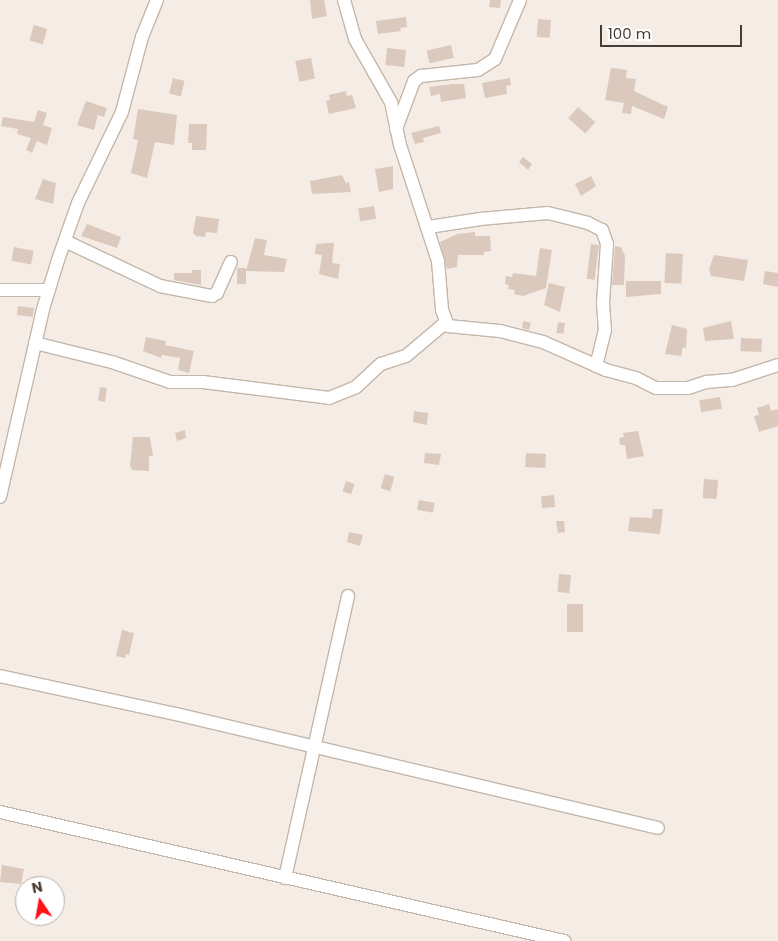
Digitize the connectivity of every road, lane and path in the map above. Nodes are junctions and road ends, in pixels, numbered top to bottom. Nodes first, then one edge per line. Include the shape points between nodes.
1 (157, 0) edge
2 (344, 0) edge
3 (520, 0) edge
4 (396, 129) junction
5 (429, 228) junction
6 (65, 241) junction
7 (231, 262) dead end
8 (0, 290) edge
9 (49, 290) junction
10 (445, 323) junction
11 (36, 343) junction
12 (778, 365) edge
13 (596, 366) junction
14 (0, 496) edge
15 (348, 596) dead end
16 (0, 676) edge
17 (313, 747) junction
18 (0, 812) edge
19 (658, 828) dead end
20 (285, 878) junction
21 (564, 941) edge

1 - 6 street via 142,37 122,112 78,203
2 - 4 street via 355,39 387,92
3 - 4 street via 496,59 478,70 421,76 414,80
4 - 5 street
5 - 10 street via 438,261
5 - 13 street via 480,219 548,213 588,222 602,230 607,244 603,303 605,330
6 - 7 street via 160,286 212,296 217,293
6 - 9 street
8 - 9 street
9 - 11 street
10 - 11 street via 406,356 381,364 356,387 328,398 203,382 170,382 112,362
10 - 13 street via 477,331 500,331 543,342
11 - 14 street
12 - 13 street via 732,380 672,388 656,388 636,378
15 - 17 street
16 - 17 street
17 - 19 street
17 - 20 street
18 - 20 street
20 - 21 street

